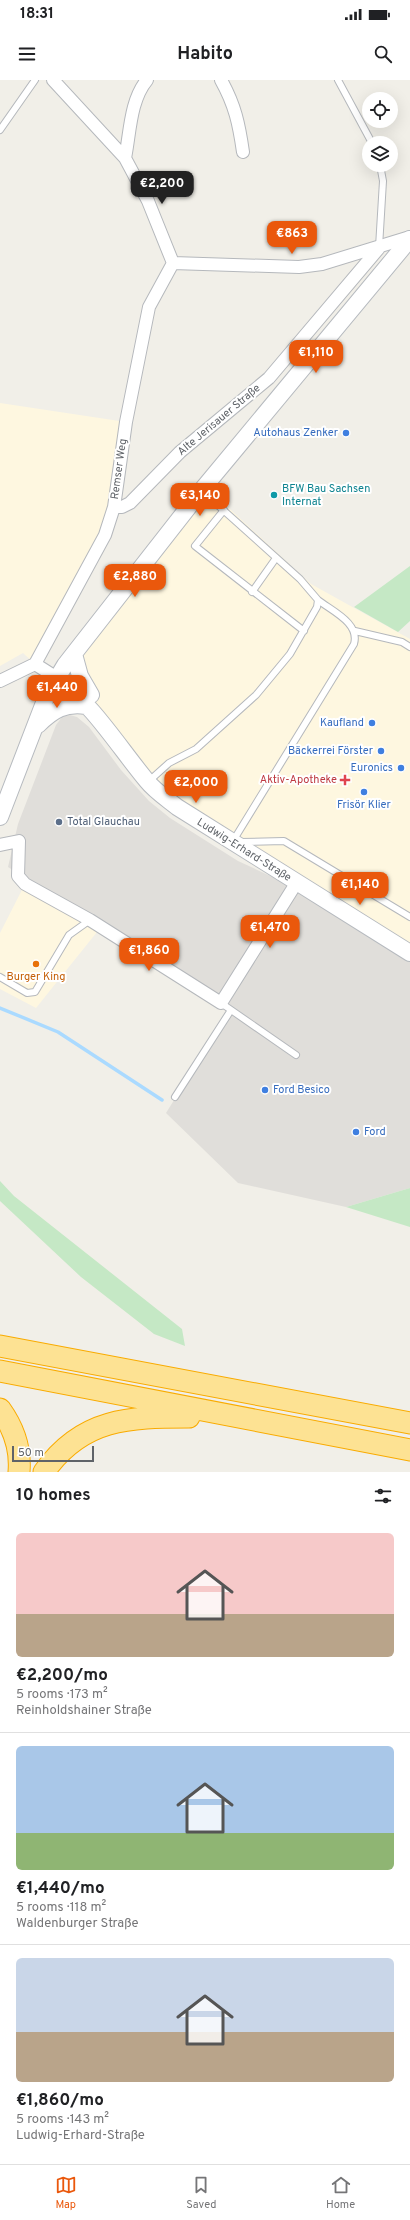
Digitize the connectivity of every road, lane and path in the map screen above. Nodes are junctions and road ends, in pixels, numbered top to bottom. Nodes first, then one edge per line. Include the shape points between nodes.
1 (35, 80) edge
2 (53, 80) edge
3 (147, 80) edge
4 (221, 80) edge
5 (338, 80) edge
6 (0, 130) edge
7 (368, 136) edge
8 (243, 152) dead end
9 (125, 158) junction
10 (381, 172) edge
11 (410, 238) edge
12 (379, 248) junction
13 (173, 263) junction
14 (202, 491) junction
15 (114, 507) junction
16 (224, 510) junction
17 (276, 558) junction
18 (252, 592) junction
19 (318, 600) junction
20 (304, 631) junction
21 (355, 631) junction
22 (410, 647) edge
23 (74, 654) junction
24 (35, 664) junction
25 (59, 675) junction
26 (0, 681) edge
27 (88, 701) junction
28 (34, 729) junction
29 (148, 782) junction
30 (0, 817) edge
31 (232, 842) junction
32 (0, 845) edge
33 (297, 882) junction
34 (410, 917) edge
35 (90, 920) junction
36 (410, 953) edge
37 (0, 977) edge
38 (226, 1006) junction
39 (296, 1055) dead end
40 (175, 1097) dead end
41 (0, 1346) edge
42 (0, 1371) edge
43 (0, 1409) edge
44 (234, 1417) junction
45 (410, 1423) edge
46 (410, 1450) edge
47 (19, 1472) edge
48 (44, 1472) edge

1 - 6 lane
2 - 9 street
3 - 9 street via 141,87 136,102
4 - 8 street via 238,117
5 - 7 lane
9 - 13 street via 148,201
10 - 12 lane
11 - 12 street
11 - 14 street
12 - 13 street via 322,264 299,267
12 - 15 street, Alte Jerisauer Straße via 269,378 180,452 130,503
13 - 15 street, Remser Weg via 149,307 126,422
14 - 16 lane
14 - 23 street
15 - 24 street, Remser Weg via 105,535
16 - 17 lane
16 - 18 lane via 195,546
17 - 18 lane
17 - 19 lane via 300,579
18 - 20 lane
19 - 20 lane via 315,613
19 - 21 lane
20 - 29 lane via 290,654 256,695 196,749 169,763
21 - 22 lane via 402,642
21 - 31 lane via 354,644
23 - 25 street
23 - 27 street
24 - 25 street
24 - 26 street
25 - 27 street, Ludwig-Erhard-Straße
25 - 28 street
27 - 28 street via 55,710
27 - 29 street, Ludwig-Erhard-Straße
28 - 30 street
29 - 31 street, Ludwig-Erhard-Straße via 186,814
31 - 33 street, Ludwig-Erhard-Straße
31 - 34 lane via 284,841
32 - 35 street via 19,841 18,876 25,884
33 - 36 street, Ludwig-Erhard-Straße
33 - 38 street, Ludwig-Erhard-Straße
35 - 37 lane via 69,935 35,992 27,993
35 - 38 street
38 - 39 lane
38 - 40 lane
41 - 45 highway
42 - 44 highway
43 - 47 highway via 14,1435 19,1456
44 - 46 highway
44 - 48 highway via 141,1417 116,1422 92,1431 71,1444

